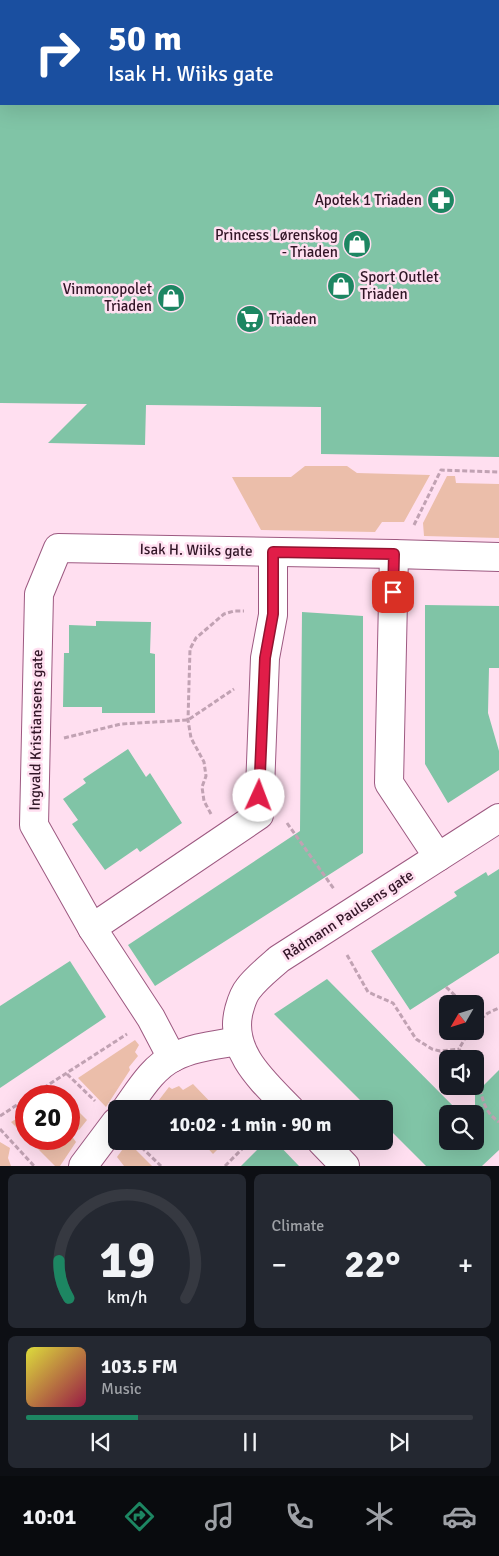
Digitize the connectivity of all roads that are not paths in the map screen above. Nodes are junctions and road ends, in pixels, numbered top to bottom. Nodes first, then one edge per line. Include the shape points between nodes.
1 (58, 548) joint
2 (273, 552) junction
3 (399, 554) junction
4 (499, 557) edge
5 (499, 818) edge
6 (438, 857) junction
7 (92, 928) junction
8 (241, 1048) junction
9 (172, 1058) junction
10 (133, 1100) edge
11 (281, 1100) edge
12 (108, 1133) edge
13 (330, 1150) edge
14 (83, 1166) edge
15 (345, 1166) edge

1 - 2 street, Isak H. Wiiks gate
1 - 7 street, Ingvald Kristiansens gate via 39,594 34,825
2 - 3 street, Isak H. Wiiks gate
2 - 7 street via 272,611 263,684 259,815
3 - 4 street, Isak H. Wiiks gate
3 - 6 street via 389,783
5 - 6 street, Rådmann Paulsens gate
6 - 8 street, Rådmann Paulsens gate via 279,959 263,974 242,1000 236,1021
7 - 9 street, Ingvald Kristiansens gate via 151,1018
8 - 9 street via 191,1050
8 - 11 street via 253,1070
9 - 10 street via 151,1075
12 - 14 street
13 - 15 street

